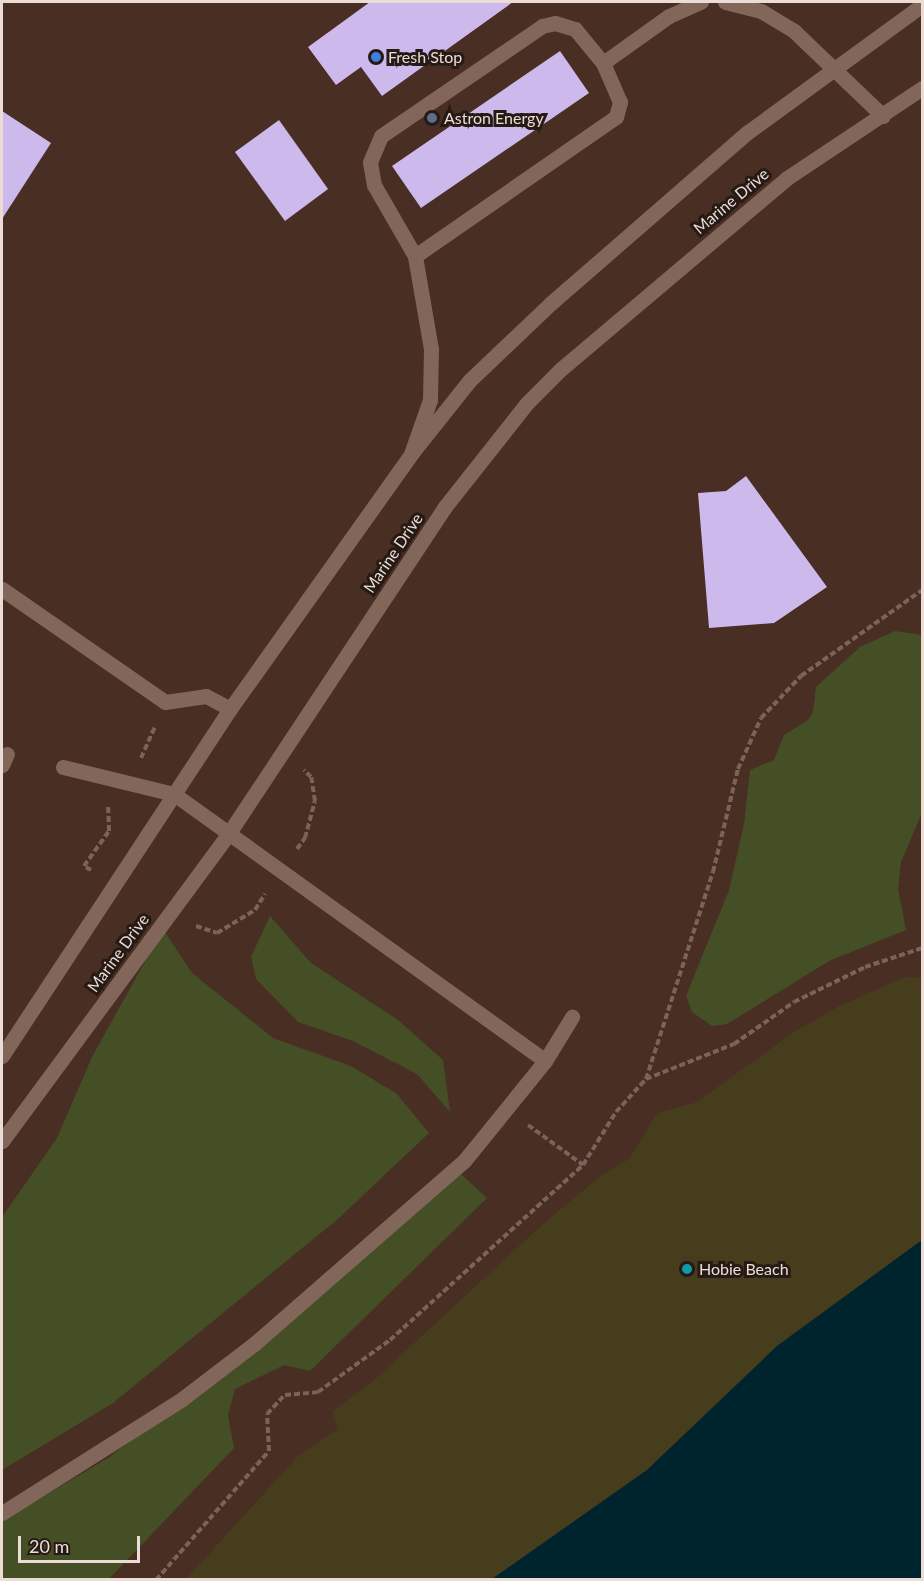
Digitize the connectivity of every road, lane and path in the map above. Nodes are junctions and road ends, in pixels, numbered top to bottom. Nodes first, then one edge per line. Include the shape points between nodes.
1 (695, 2) edge
2 (726, 2) edge
3 (922, 4) edge
4 (603, 63) junction
5 (834, 65) junction
6 (922, 88) edge
7 (883, 116) junction
8 (415, 256) junction
9 (411, 454) junction
10 (2, 589) edge
11 (922, 592) edge
12 (230, 709) junction
13 (285, 746) junction
14 (63, 766) dead end
15 (174, 794) junction
16 (229, 832) junction
17 (305, 838) dead end
18 (255, 910) dead end
19 (166, 917) junction
20 (922, 948) edge
21 (572, 1017) dead end
22 (2, 1056) edge
23 (545, 1061) junction
24 (646, 1079) junction
25 (508, 1110) junction
26 (2, 1141) edge
27 (583, 1165) junction
28 (2, 1513) edge
29 (156, 1580) edge

1 - 4 main road
2 - 5 main road via 761,11 794,31
3 - 5 main road
4 - 8 main road via 620,102 616,117
4 - 8 main road via 574,29 555,23 542,26 381,136 370,162 374,184
5 - 7 main road
5 - 9 main road via 748,132 510,340 469,381
6 - 7 main road, Marine Drive
7 - 13 main road, Marine Drive via 787,178 561,369 527,403 444,508
8 - 9 main road via 431,372 430,400
9 - 12 main road
10 - 12 main road via 165,702 206,696
11 - 24 path via 801,676 761,718 738,769 713,872
12 - 15 main road
13 - 16 main road, Marine Drive
13 - 17 path via 311,777 315,801
14 - 15 main road
15 - 16 main road
15 - 22 main road
16 - 19 main road, Marine Drive
16 - 23 main road
18 - 19 path via 217,933
19 - 26 main road, Marine Drive
20 - 24 path via 864,968 794,1002 734,1044
21 - 23 main road
23 - 25 main road
24 - 27 path via 616,1112
25 - 27 path
25 - 28 main road via 464,1161 254,1344 94,1458
27 - 29 path via 390,1340 318,1392 285,1395 267,1414 269,1451

